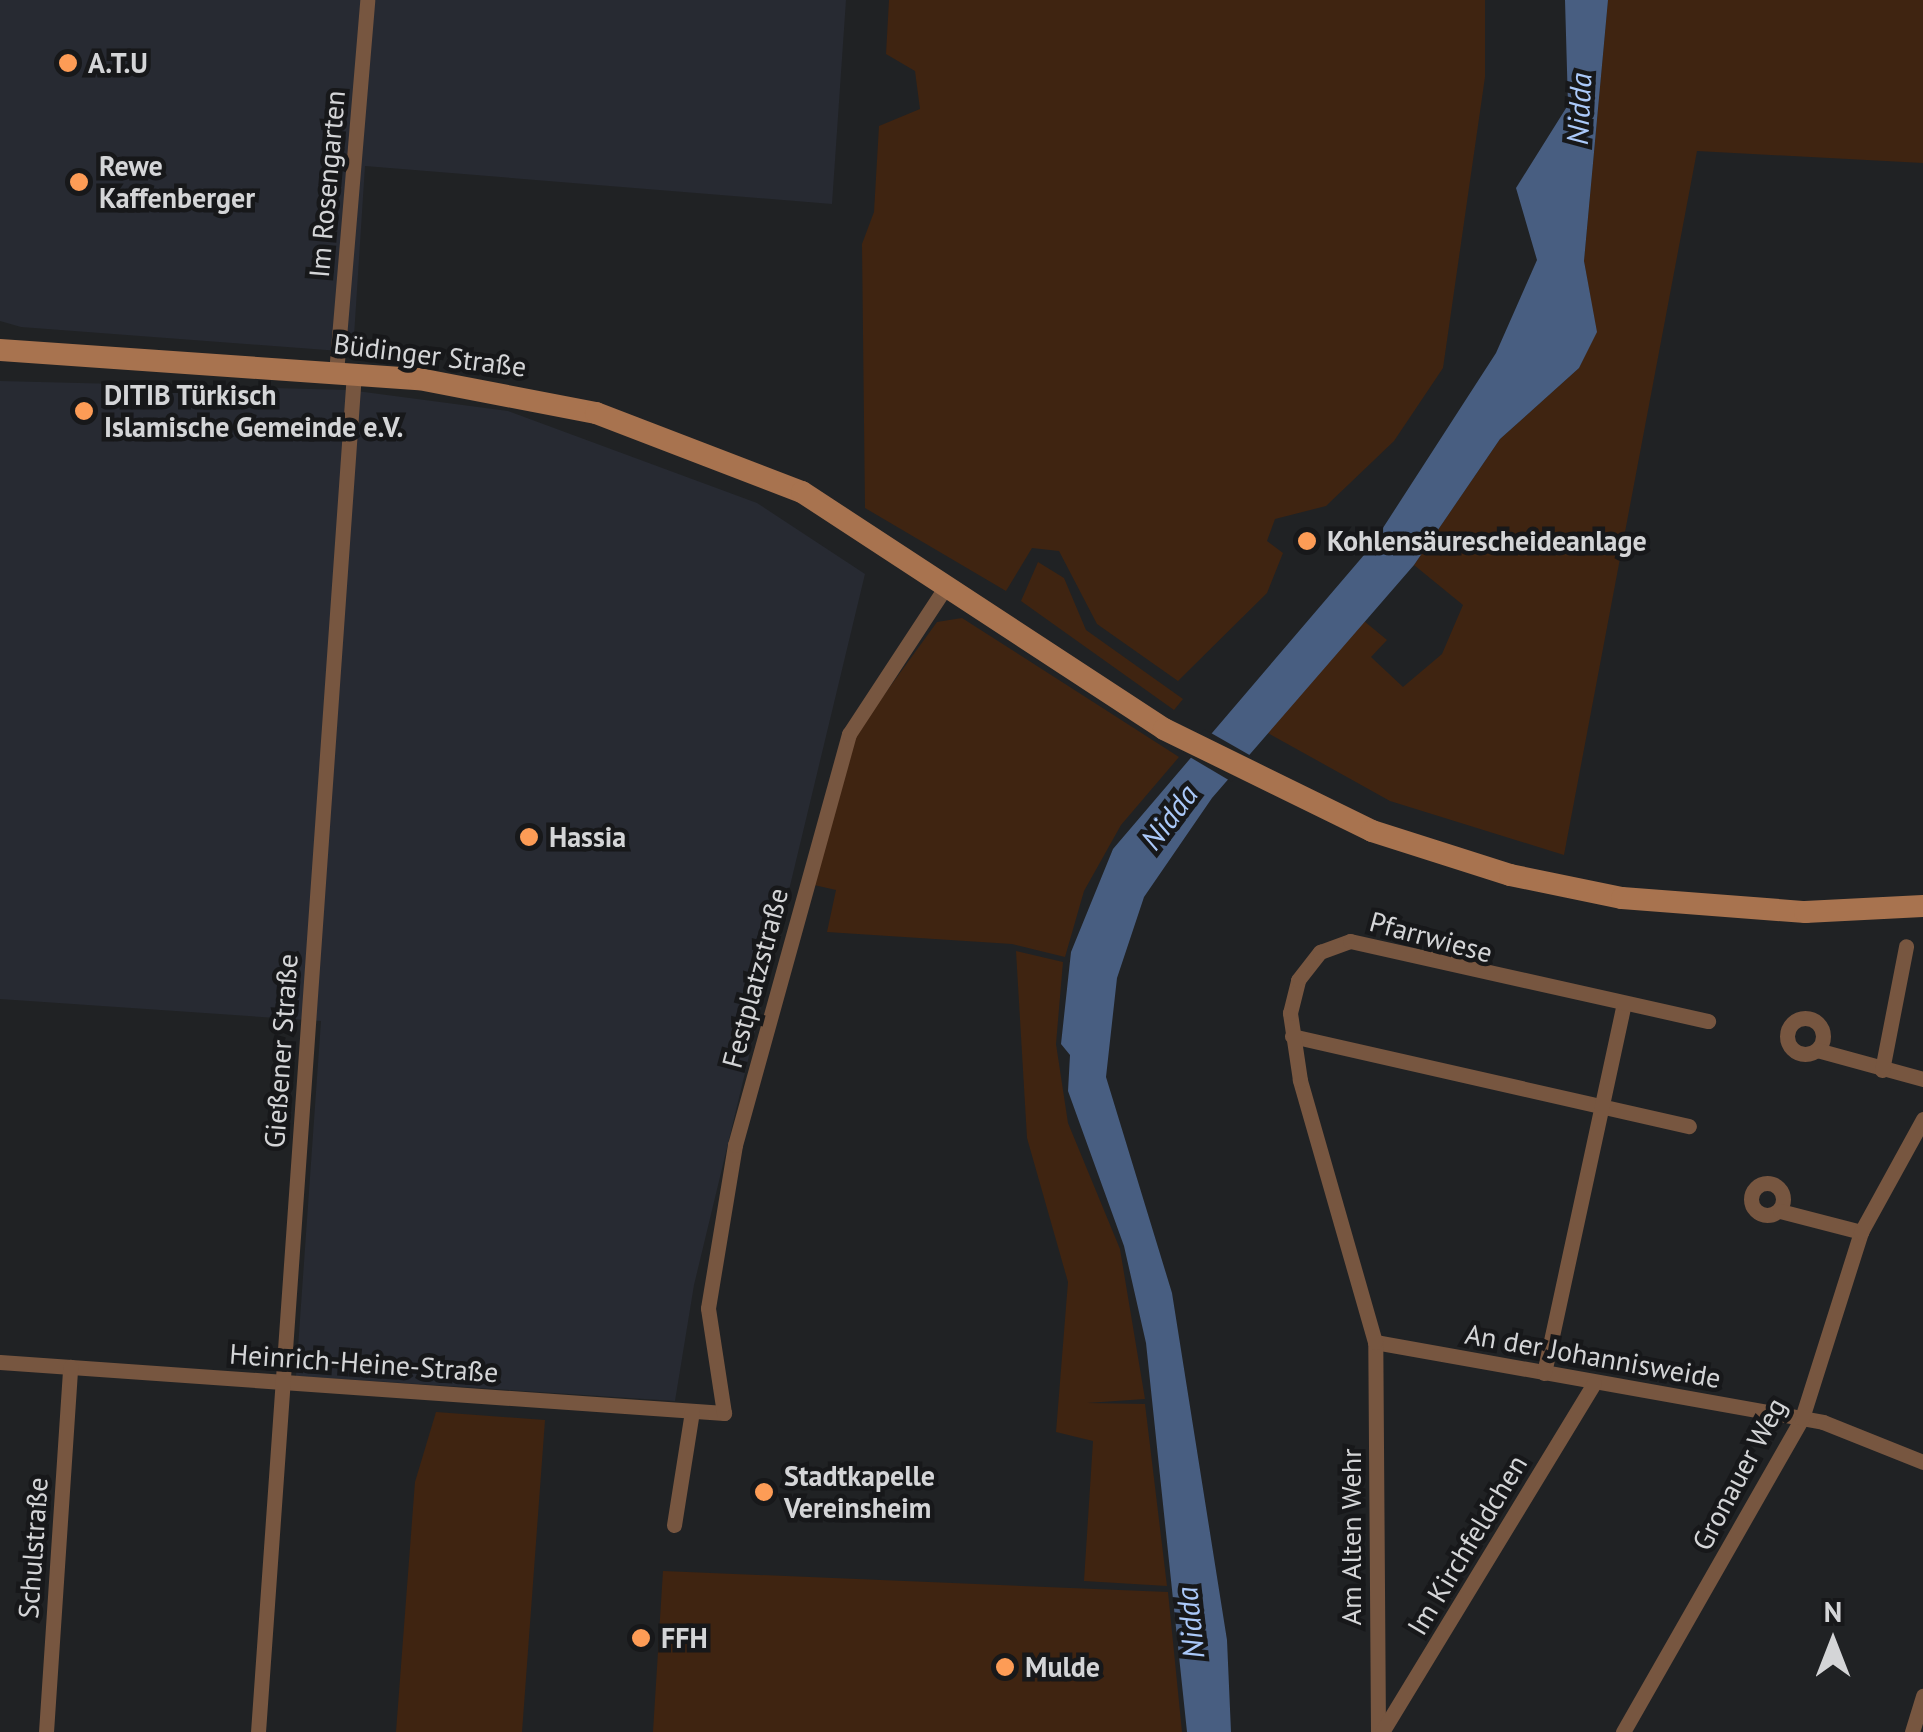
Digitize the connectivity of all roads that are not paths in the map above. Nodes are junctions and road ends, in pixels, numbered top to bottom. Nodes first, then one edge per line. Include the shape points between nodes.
1 (367, 0) edge
2 (3, 352) edge
3 (345, 373) junction
4 (947, 585) junction
5 (1922, 906) edge
6 (1906, 946) dead end
7 (1623, 1007) junction
8 (1708, 1021) dead end
9 (1292, 1036) junction
10 (1817, 1050) dead end
11 (1882, 1070) junction
12 (1923, 1079) edge
13 (1600, 1111) junction
14 (1923, 1119) edge
15 (1688, 1126) dead end
16 (1780, 1210) dead end
17 (1861, 1232) junction
18 (1375, 1342) junction
19 (0, 1362) edge
20 (70, 1367) junction
21 (1544, 1374) junction
22 (282, 1383) junction
23 (1594, 1383) junction
24 (692, 1411) junction
25 (724, 1413) joint
26 (1802, 1418) junction
27 (1923, 1462) edge
28 (674, 1525) dead end
29 (1923, 1696) edge
30 (46, 1732) edge
31 (258, 1732) edge
32 (1380, 1732) edge
33 (1623, 1732) edge
34 (1912, 1732) edge

1 - 3 street, Im Rosengarten
2 - 3 main road, Büdinger Straße
3 - 4 main road, Büdinger Straße via 503,390 714,452 832,510
3 - 22 street, Gießener Straße
4 - 5 main road, Büdinger Straße via 1148,718 1277,790 1466,864 1607,895 1759,911
4 - 25 street, Festplatzstraße via 872,689 841,754 725,1184 708,1308
6 - 11 street
7 - 8 street, Pfarrwiese
7 - 9 street, Pfarrwiese via 1340,941 1298,980
7 - 13 street
9 - 13 street
9 - 18 street, Pfarrwiese
10 - 11 street
11 - 12 street
13 - 15 street
13 - 21 street
14 - 17 street, Gronauer Weg
16 - 17 street
17 - 26 street, Gronauer Weg
18 - 21 street, An der Johannisweide
18 - 32 street, Am Alten Wehr
19 - 20 street, Heinrich-Heine-Straße
20 - 22 street, Heinrich-Heine-Straße
20 - 30 street, Schulstraße
21 - 23 street, An der Johannisweide
22 - 24 street, Heinrich-Heine-Straße
22 - 31 street, Gießener Straße
23 - 26 street, An der Johannisweide
23 - 32 street, Im Kirchfeldchen
24 - 25 street, Heinrich-Heine-Straße
24 - 28 street
26 - 27 street, An der Johannisweide
26 - 33 street, Gronauer Weg
29 - 34 street

